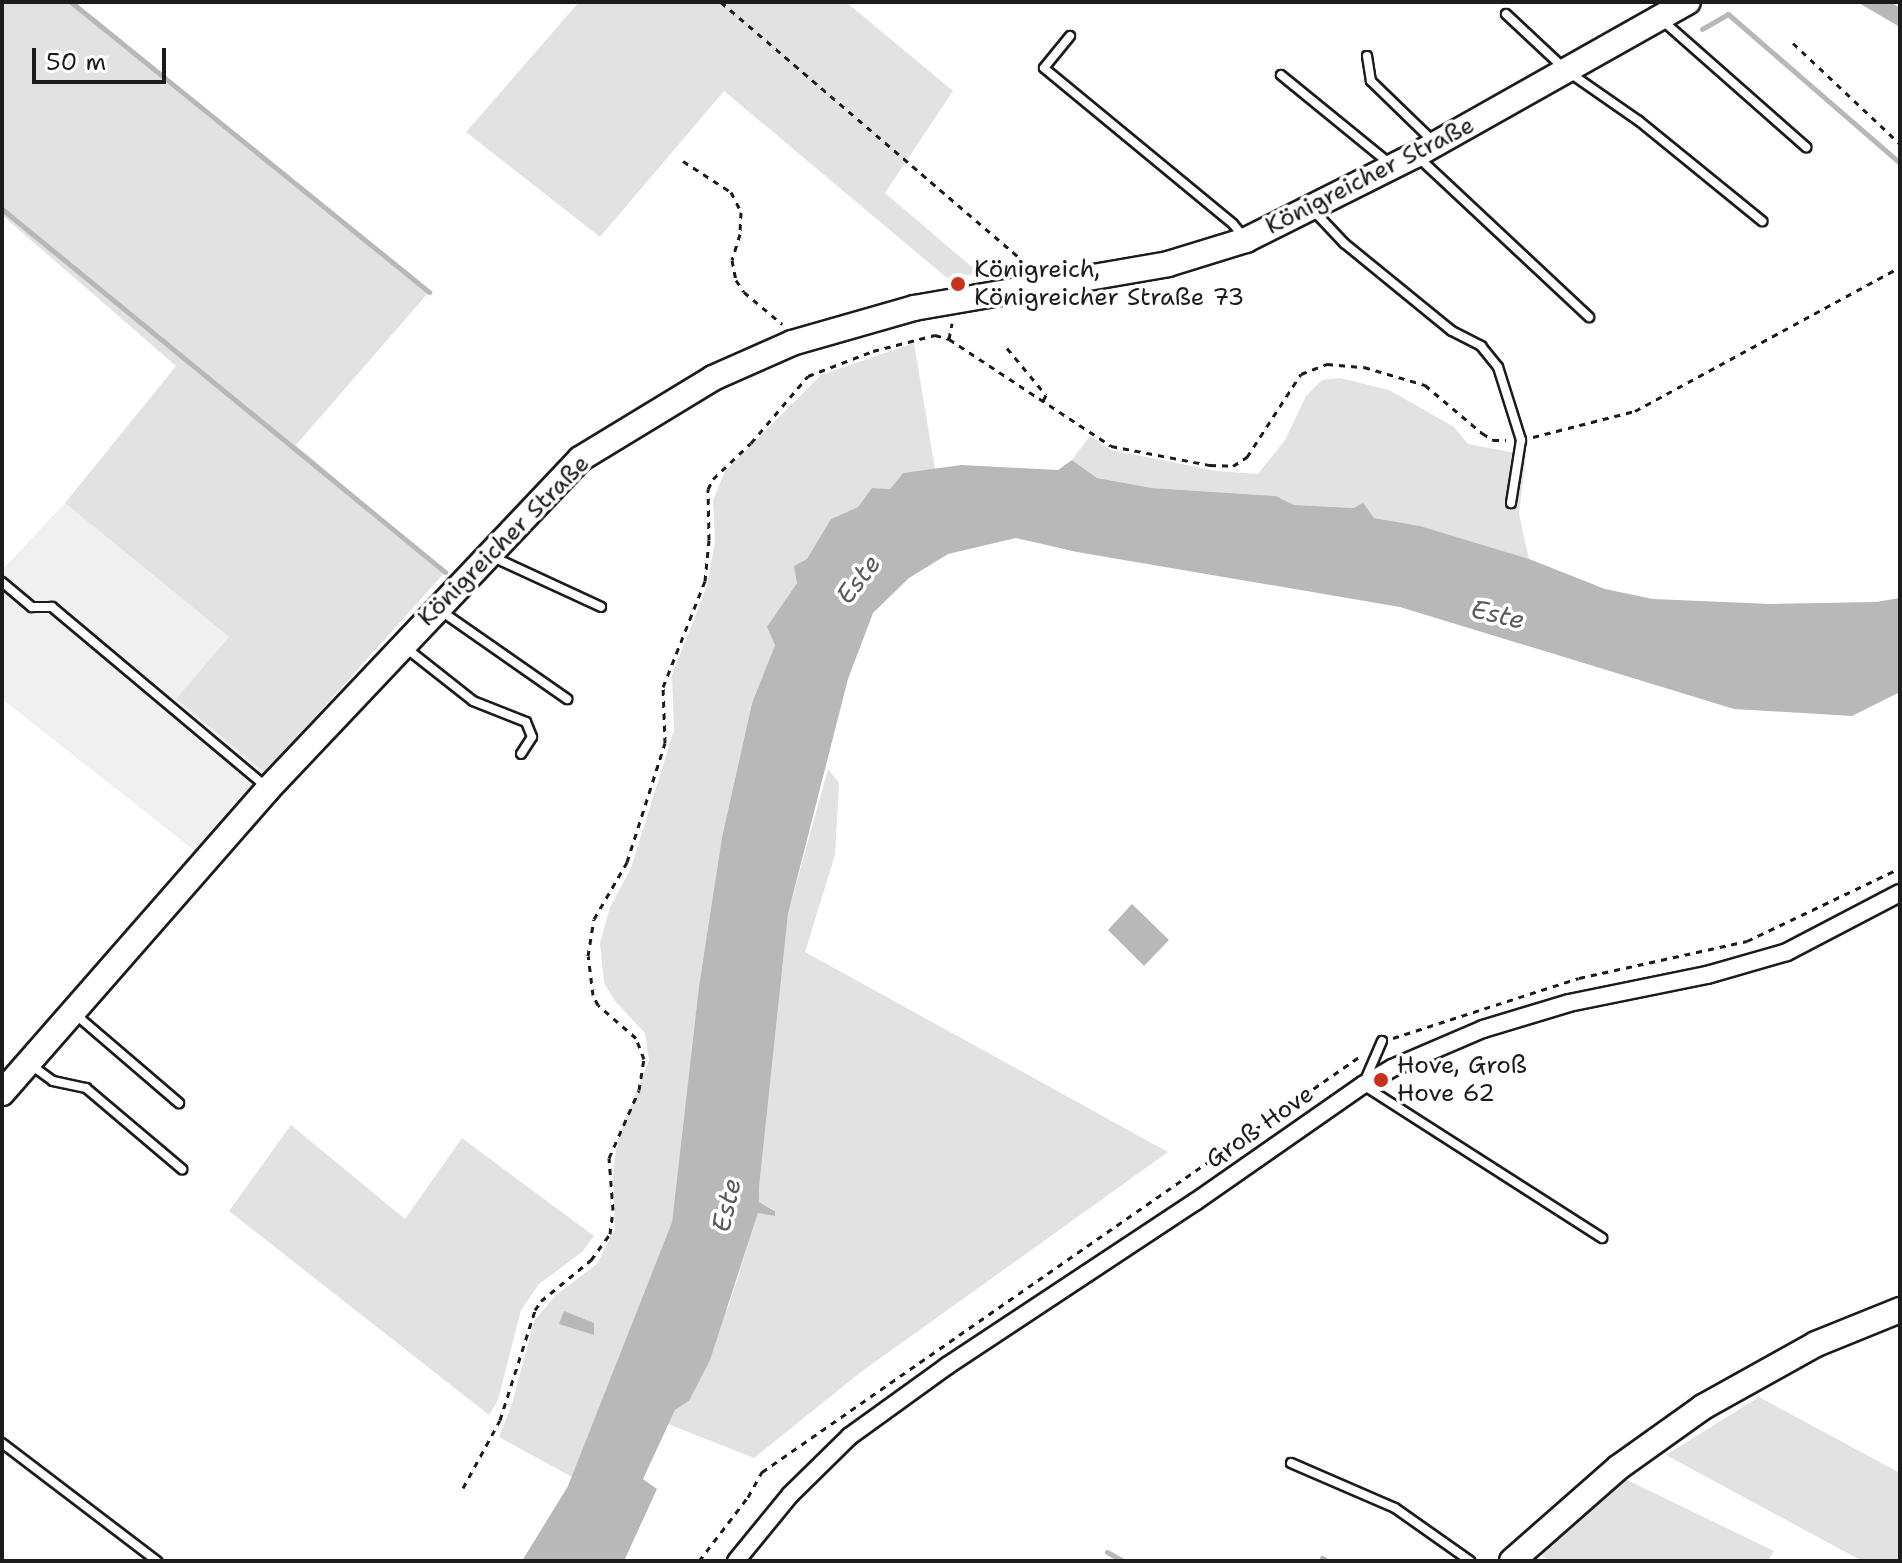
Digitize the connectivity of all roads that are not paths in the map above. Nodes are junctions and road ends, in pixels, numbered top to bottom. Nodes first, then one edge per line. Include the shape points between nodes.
1 (1688, 2) edge
2 (1506, 14) dead end
3 (1660, 18) junction
4 (1070, 36) dead end
5 (1367, 56) dead end
6 (1567, 71) junction
7 (1281, 75) dead end
8 (1806, 147) dead end
9 (1426, 150) junction
10 (1393, 167) junction
11 (1312, 209) junction
12 (1762, 221) dead end
13 (1246, 240) junction
14 (1589, 317) dead end
15 (1511, 503) dead end
16 (488, 555) junction
17 (2, 582) edge
18 (601, 607) dead end
19 (437, 609) junction
20 (403, 645) junction
21 (567, 699) dead end
22 (521, 754) dead end
23 (268, 789) junction
24 (1900, 893) edge
25 (75, 1013) junction
26 (1382, 1041) dead end
27 (31, 1064) junction
28 (1363, 1085) junction
29 (2, 1093) edge
30 (179, 1103) dead end
31 (182, 1169) dead end
32 (1602, 1238) dead end
33 (1900, 1310) edge
34 (2, 1443) edge
35 (1291, 1463) dead end
36 (157, 1561) edge
37 (736, 1561) edge
38 (1470, 1561) edge
39 (1512, 1561) edge

1 - 3 street, Königreicher Straße
2 - 6 lane
3 - 6 street, Königreicher Straße
3 - 8 lane
4 - 13 lane via 1044,68
5 - 9 lane via 1371,81
6 - 9 street, Königreicher Straße
6 - 12 lane via 1639,121
7 - 10 lane
9 - 10 street, Königreicher Straße
9 - 14 lane
10 - 11 street, Königreicher Straße
11 - 13 street, Königreicher Straße
11 - 15 lane via 1344,243 1452,331 1481,346 1498,367 1521,440
13 - 16 street, Königreicher Straße via 1168,264 914,308 792,343 713,378 580,459
16 - 18 lane
16 - 19 street, Königreicher Straße
17 - 23 lane via 32,607 52,607
19 - 20 street, Königreicher Straße
19 - 21 lane
20 - 22 lane via 473,701 526,722 532,737
20 - 23 street, Königreicher Straße
23 - 25 street, Königreicher Straße
24 - 28 street, Groß Hove via 1787,952 1707,975 1569,1003 1483,1029
25 - 27 street, Königreicher Straße
25 - 30 lane
26 - 28 lane
27 - 29 street, Königreicher Straße
27 - 31 lane via 53,1081 86,1088
28 - 32 lane
28 - 37 street, Groß Hove via 850,1436 790,1495
33 - 39 street via 1816,1344 1703,1407 1619,1467
34 - 36 lane
35 - 38 lane via 1395,1508

